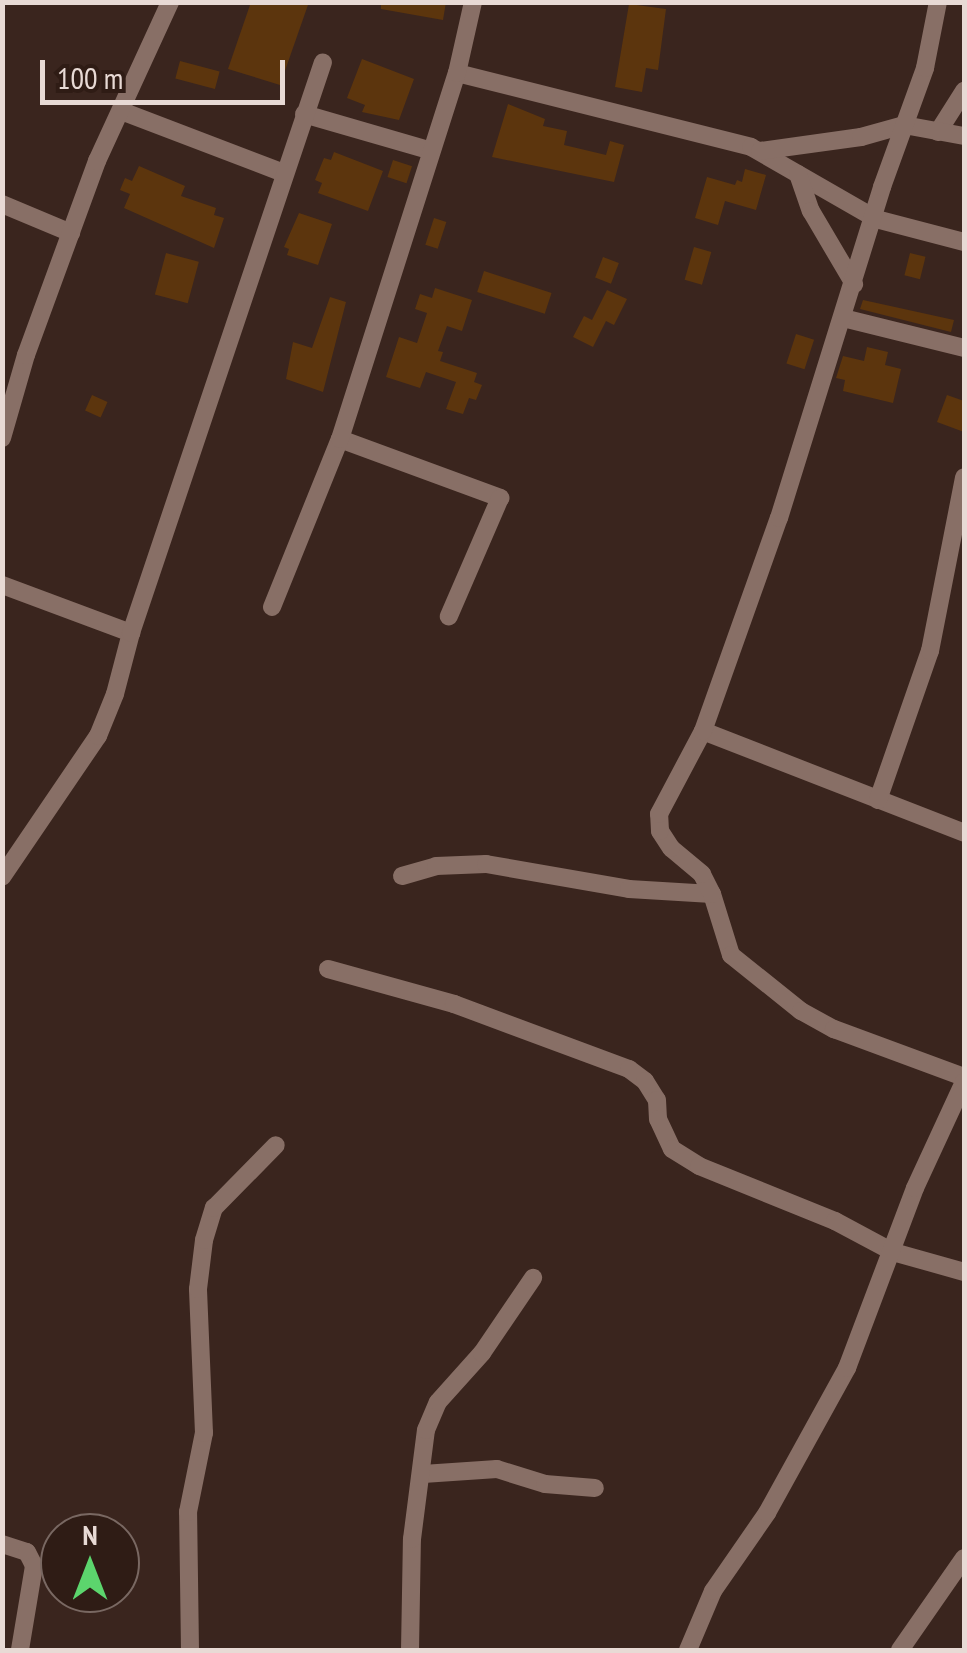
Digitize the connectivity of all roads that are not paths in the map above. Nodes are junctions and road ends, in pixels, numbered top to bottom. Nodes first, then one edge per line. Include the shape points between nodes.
1 (170, 2) edge
2 (472, 2) edge
3 (938, 2) edge
4 (323, 62) dead end
5 (457, 73) junction
6 (964, 91) edge
7 (124, 112) junction
8 (304, 114) junction
9 (904, 125) junction
10 (938, 132) junction
11 (964, 136) edge
12 (430, 150) junction
13 (760, 151) junction
14 (284, 173) junction
15 (798, 173) junction
16 (2, 204) edge
17 (876, 219) junction
18 (71, 233) junction
19 (964, 242) edge
20 (854, 284) junction
21 (843, 318) junction
22 (964, 348) edge
23 (2, 438) edge
24 (340, 440) junction
25 (964, 477) edge
26 (2, 585) edge
27 (272, 607) dead end
28 (449, 616) dead end
29 (131, 634) junction
30 (703, 732) junction
31 (878, 800) junction
32 (964, 833) edge
33 (402, 876) dead end
34 (2, 877) edge
35 (712, 894) junction
36 (328, 970) dead end
37 (964, 1080) edge
38 (276, 1146) dead end
39 (893, 1252) junction
40 (964, 1272) edge
41 (533, 1278) dead end
42 (422, 1474) junction
43 (596, 1488) dead end
44 (2, 1544) edge
45 (964, 1558) edge
46 (912, 1632) junction
47 (20, 1650) edge
48 (190, 1650) edge
49 (410, 1650) edge
50 (688, 1650) edge
51 (900, 1650) edge
52 (920, 1650) edge

1 - 7 street
2 - 5 street
3 - 9 street via 925,68
4 - 8 street
5 - 12 street
5 - 13 street
6 - 10 street
7 - 14 street
7 - 18 street
8 - 12 street
8 - 14 street
9 - 10 street
9 - 13 street via 861,138
9 - 17 street
10 - 11 street
12 - 24 street
13 - 15 street
14 - 29 street
15 - 17 street
15 - 20 street via 810,211
16 - 18 street
17 - 19 street
17 - 20 street
18 - 23 street
20 - 21 street
21 - 22 street
21 - 30 street
24 - 27 street
24 - 28 street via 500,498
25 - 31 street via 930,651
26 - 29 street
29 - 34 street via 98,736
30 - 31 street
30 - 35 street via 659,814 671,848 702,874
31 - 32 street
33 - 35 street via 436,866 486,864 628,889
35 - 37 street via 730,955 801,1011
36 - 39 street via 454,1004 630,1069 657,1100 672,1150
37 - 39 street
38 - 48 street via 214,1208 204,1240 198,1289 204,1433 188,1512
39 - 40 street
39 - 50 street via 847,1368 767,1513 713,1591
41 - 42 street via 482,1353 438,1402 426,1430
42 - 43 street via 497,1469 545,1484
42 - 49 street via 412,1539
44 - 47 street via 27,1552 34,1566
45 - 46 street
46 - 51 street
46 - 52 street

